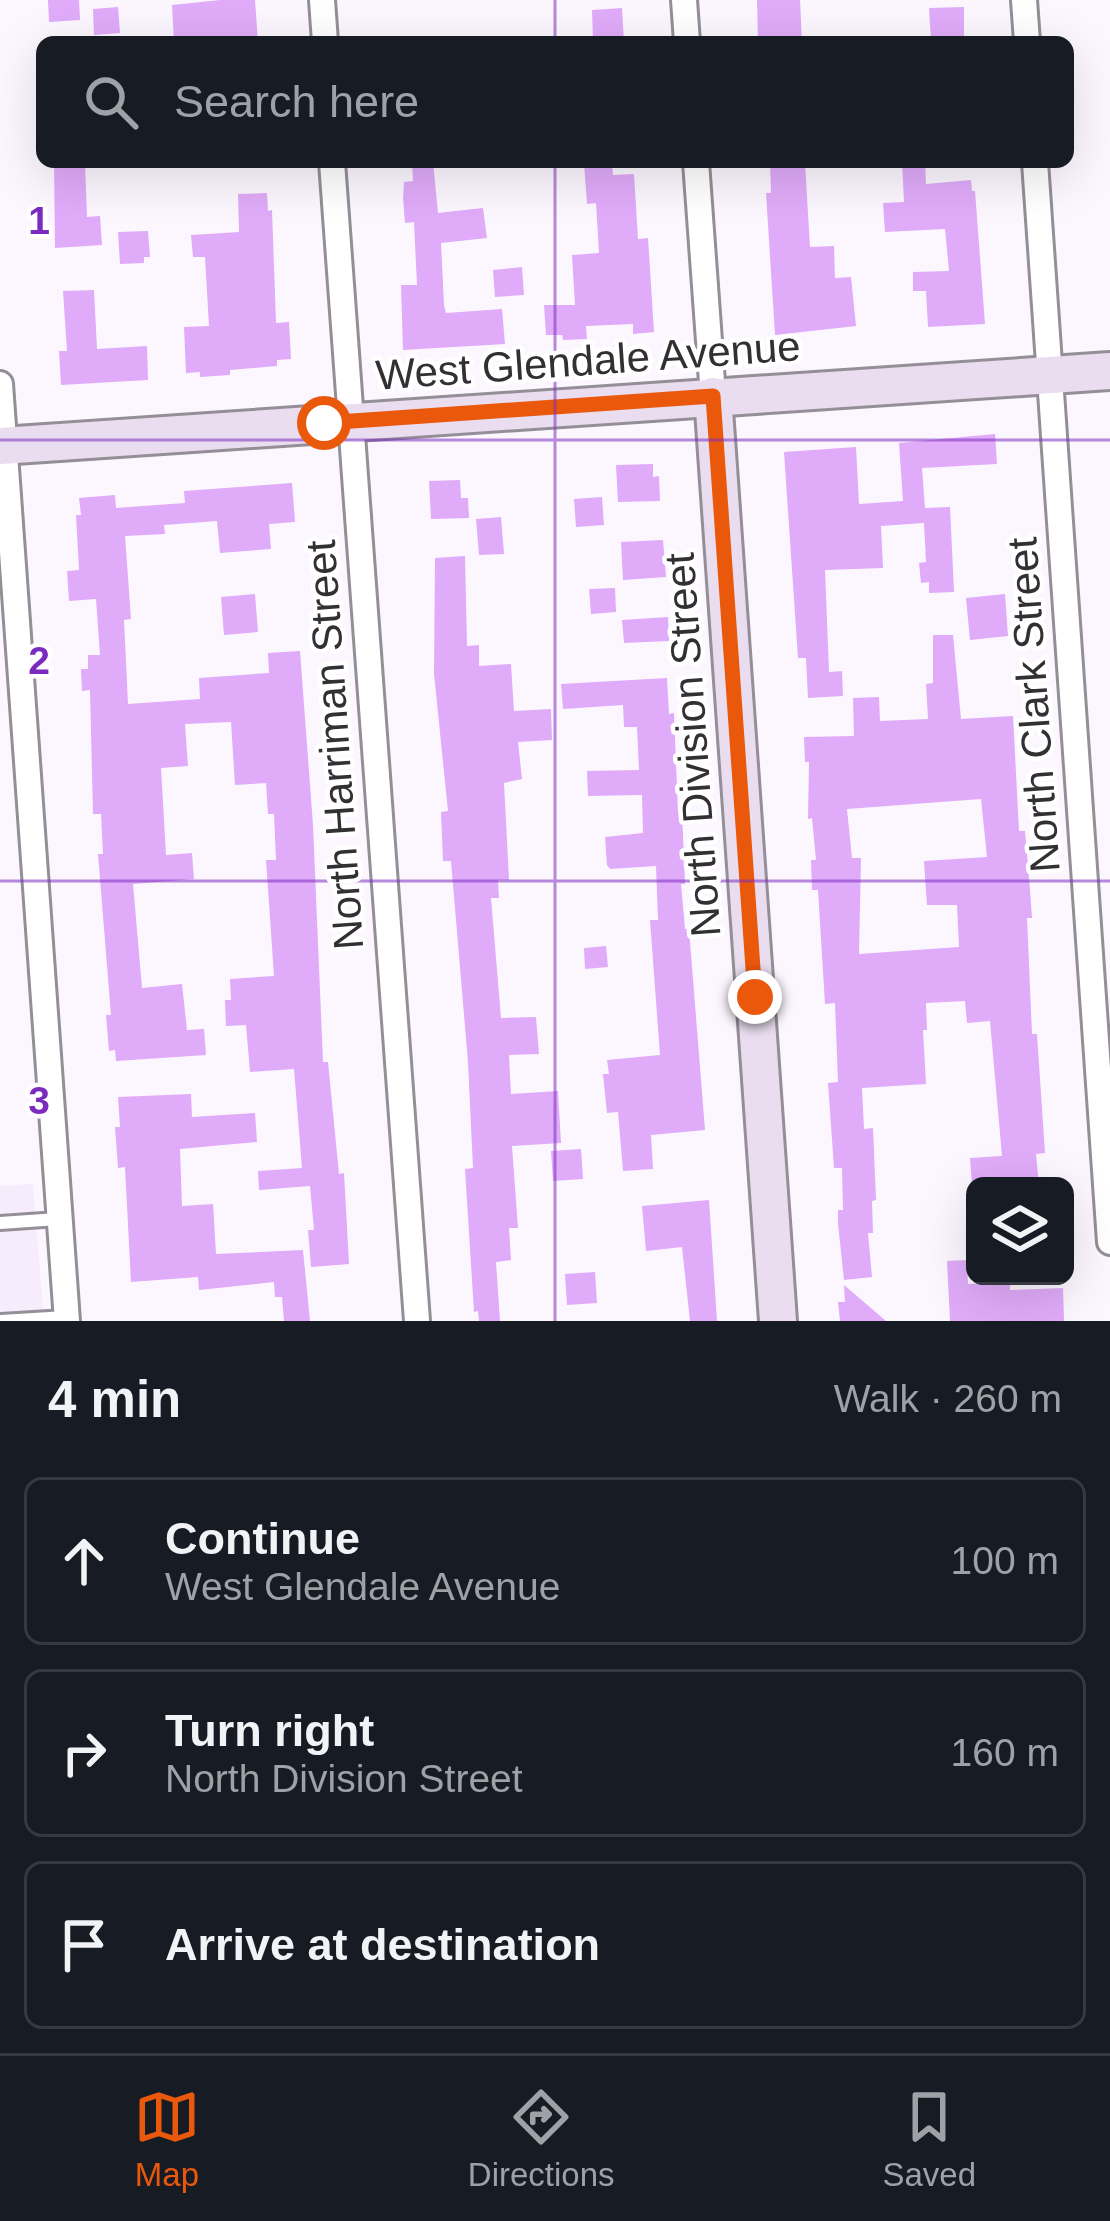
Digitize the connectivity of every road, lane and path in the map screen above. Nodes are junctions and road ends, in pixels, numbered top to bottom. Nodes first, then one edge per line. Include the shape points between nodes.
1 (322, 0) edge
2 (684, 0) edge
3 (1024, 0) edge
4 (325, 36) edge
5 (687, 36) edge
6 (1027, 36) edge
7 (332, 168) edge
8 (696, 168) edge
9 (1035, 168) edge
10 (1110, 371) edge
11 (1050, 376) junction
12 (0, 384) edge
13 (713, 396) junction
14 (349, 422) junction
15 (2, 446) edge
16 (58, 1219) junction
17 (0, 1223) edge
18 (1110, 1242) edge
19 (66, 1319) edge
20 (1, 1321) edge
21 (417, 1321) edge
22 (778, 1321) edge

1 - 4 street
2 - 5 street
3 - 6 street
7 - 14 street, North Harriman Street
8 - 13 street, North Division Street
9 - 11 street, North Clark Street
10 - 11 street, West Glendale Avenue
11 - 13 street, West Glendale Avenue
11 - 18 street, North Clark Street
12 - 15 street
13 - 14 street, West Glendale Avenue
13 - 22 street, North Division Street
14 - 15 street, West Glendale Avenue
14 - 21 street, North Harriman Street
15 - 16 street
16 - 17 lane
16 - 19 street
19 - 20 lane

